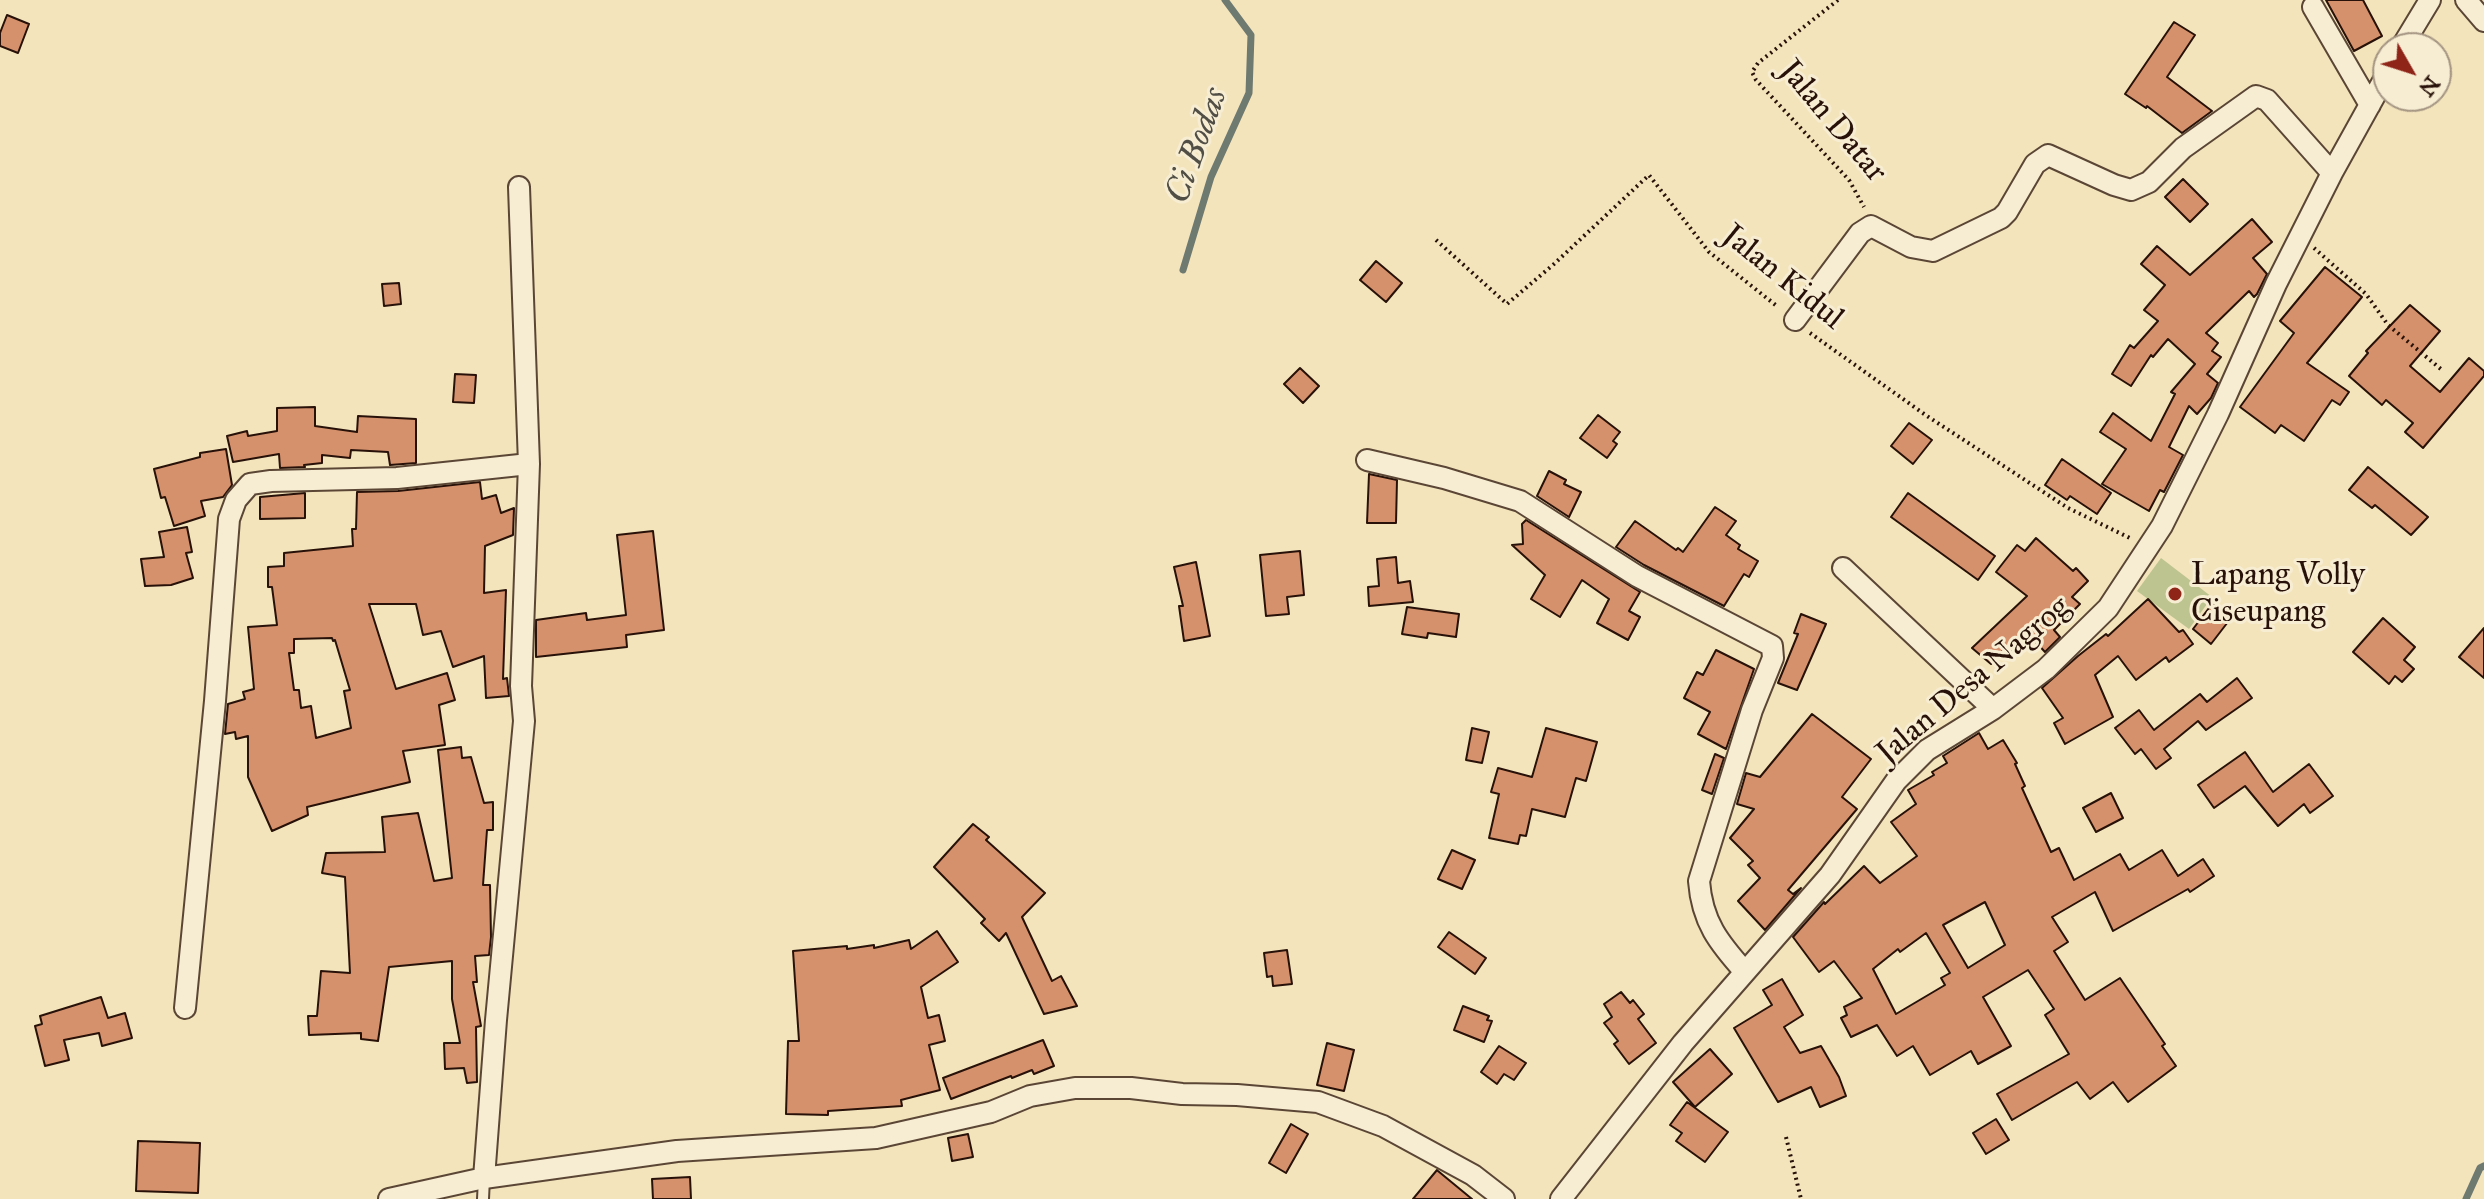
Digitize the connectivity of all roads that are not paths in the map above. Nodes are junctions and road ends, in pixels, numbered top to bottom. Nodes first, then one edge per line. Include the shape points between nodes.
1 (2430, 0) edge
2 (2466, 0) edge
3 (2313, 7) dead end
4 (2484, 21) edge
5 (2411, 32) edge
6 (2372, 101) edge
7 (2370, 105) junction
8 (2332, 173) junction
9 (519, 187) dead end
10 (1795, 320) road end
11 (1367, 460) dead end
12 (529, 464) junction
13 (1843, 568) dead end
14 (1993, 709) junction
15 (1745, 972) junction
16 (185, 1008) dead end
17 (484, 1178) junction
18 (389, 1199) edge
19 (483, 1199) edge
20 (1504, 1199) edge
21 (1561, 1199) edge

1 - 5 street
2 - 4 street
3 - 7 street
6 - 7 street, Jalan Desa Nagrog
7 - 8 street, Jalan Desa Nagrog
8 - 10 street, Jalan Datar via 2267,100 2256,96 2183,148 2149,182 2131,190 2048,155 2035,164 2001,218 1933,251 1911,247 1871,226 1860,233
8 - 14 street, Jalan Desa Nagrog via 2162,526 2108,608 2046,669
9 - 12 street
11 - 15 street via 1520,501 1637,576 1772,646 1773,658 1699,881 1701,906 1718,941
12 - 16 street via 397,478 271,481 250,484 236,500 229,519
12 - 17 street via 524,721
13 - 14 street
14 - 15 street, Jalan Desa Nagrog via 1927,750 1896,781 1830,875
15 - 21 street, Jalan Desa Nagrog
17 - 18 street
17 - 19 lane
17 - 20 street via 677,1151 876,1138 991,1112 1030,1096 1075,1088 1131,1088 1318,1102 1383,1126 1473,1175

